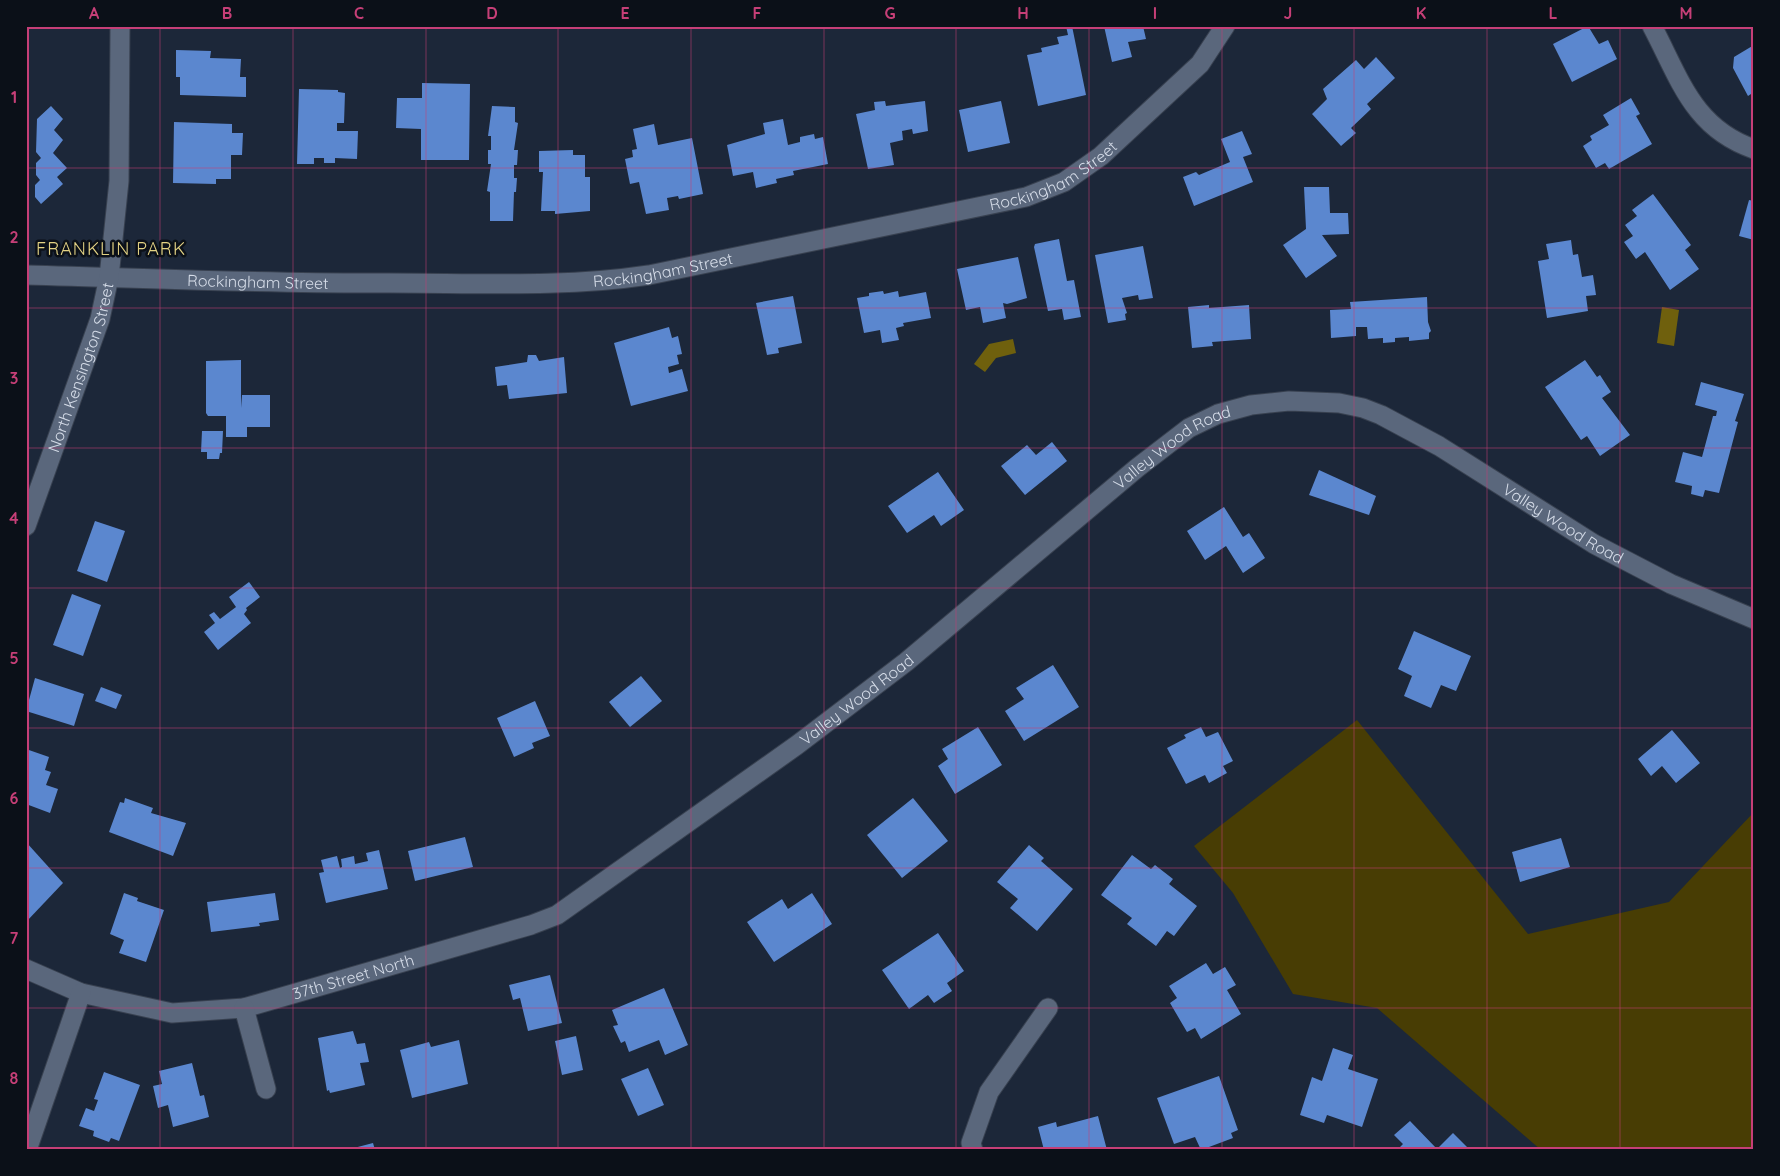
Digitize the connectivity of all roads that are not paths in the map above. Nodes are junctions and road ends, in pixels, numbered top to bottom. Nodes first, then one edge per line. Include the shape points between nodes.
1 (120, 26) edge
2 (1226, 26) edge
3 (1652, 26) edge
4 (1754, 149) edge
5 (26, 275) edge
6 (109, 277) junction
7 (26, 526) edge
8 (1754, 619) edge
9 (659, 843) joint
10 (26, 969) edge
11 (81, 993) junction
12 (244, 1008) junction
13 (1048, 1008) dead end
14 (266, 1089) dead end
15 (27, 1150) edge
16 (973, 1150) edge

1 - 6 street, North Kensington Street via 119,181
2 - 6 street, Rockingham Street via 1200,64 1101,156 1064,182 1026,197 609,281 520,285 364,284
3 - 4 street via 1692,102 1706,120 1725,136
5 - 6 street, Rockingham Street
6 - 7 street, North Kensington Street via 100,318
8 - 9 street, Valley Wood Road via 1671,584 1594,544 1439,446 1381,415 1338,403 1289,400 1251,405 1218,414 1189,428 906,662 797,745
9 - 12 street, 37th Street North via 574,905 531,925
10 - 11 street, 37th Street North
11 - 12 street, 37th Street North via 172,1013
11 - 15 street
12 - 14 street
13 - 16 street via 989,1092 971,1143

